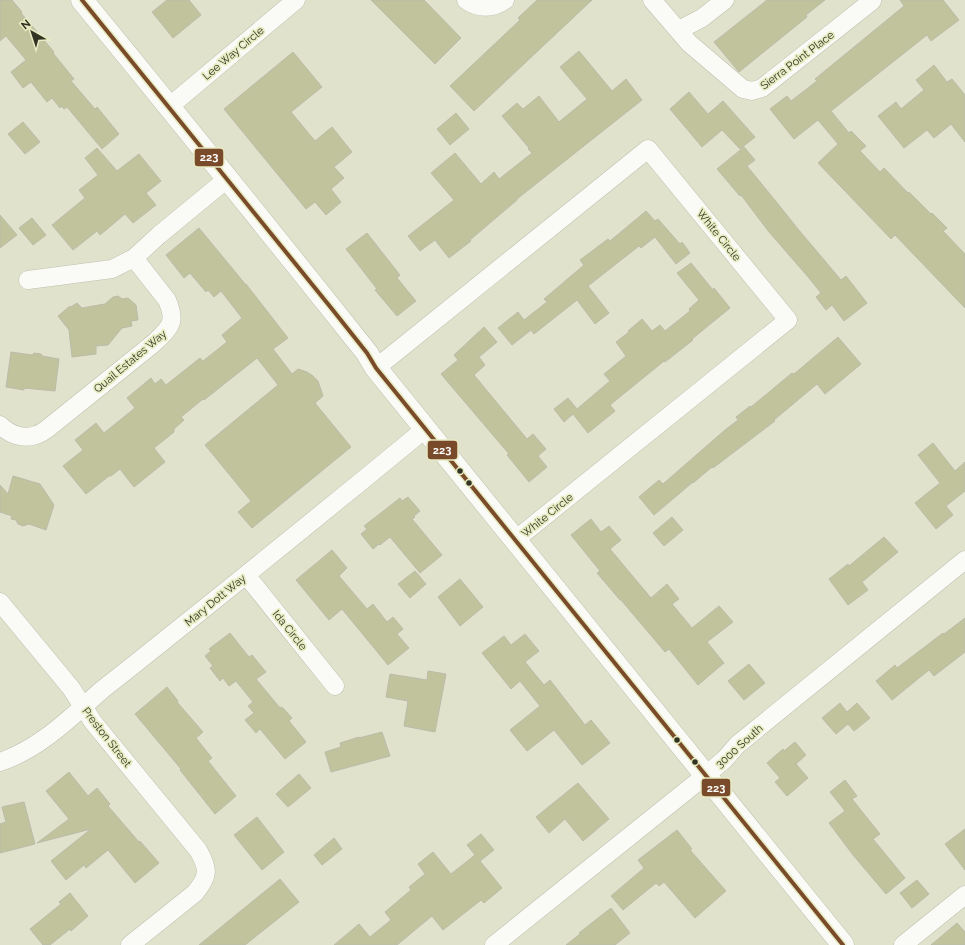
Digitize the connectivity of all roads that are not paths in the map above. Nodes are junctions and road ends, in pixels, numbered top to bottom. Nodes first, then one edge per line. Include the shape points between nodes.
1 (82, 0) edge
2 (296, 0) edge
3 (466, 0) edge
4 (505, 0) edge
5 (652, 0) edge
6 (725, 0) edge
7 (871, 0) edge
8 (678, 30) junction
9 (170, 106) junction
10 (228, 178) junction
11 (134, 258) junction
12 (28, 280) dead end
13 (376, 368) junction
14 (0, 425) edge
15 (425, 430) junction
16 (515, 540) junction
17 (965, 560) edge
18 (246, 575) junction
19 (0, 602) edge
20 (335, 686) dead end
21 (83, 707) junction
22 (0, 762) edge
23 (706, 775) junction
24 (965, 895) edge
25 (130, 945) edge
26 (494, 945) edge
27 (844, 945) edge
28 (903, 945) edge

1 - 9 street
2 - 9 street, Lee Way Circle
3 - 4 street via 471,4 488,7
5 - 8 street, Sierra Point Place
6 - 8 street via 702,18
7 - 8 street, Sierra Point Place via 762,88 752,91 743,89 689,43
9 - 10 street
10 - 11 street
10 - 13 street via 367,353
11 - 12 street via 112,269
11 - 14 street, Quail Estates Way via 170,308 172,318 165,332 36,436 20,437
13 - 15 street
13 - 16 street, White Circle via 648,149 788,320
15 - 16 street
15 - 18 street, Mary Dott Way
16 - 23 street
17 - 23 street, 3000 South via 737,745
18 - 20 street, Ida Circle
18 - 21 street, Mary Dott Way
19 - 21 street, Preston Street via 71,688
21 - 22 street, Mary Dott Way via 45,739
21 - 25 street, Preston Street via 198,850 204,861 206,874 202,884
23 - 26 street, 3000 South
23 - 27 street
24 - 28 street

